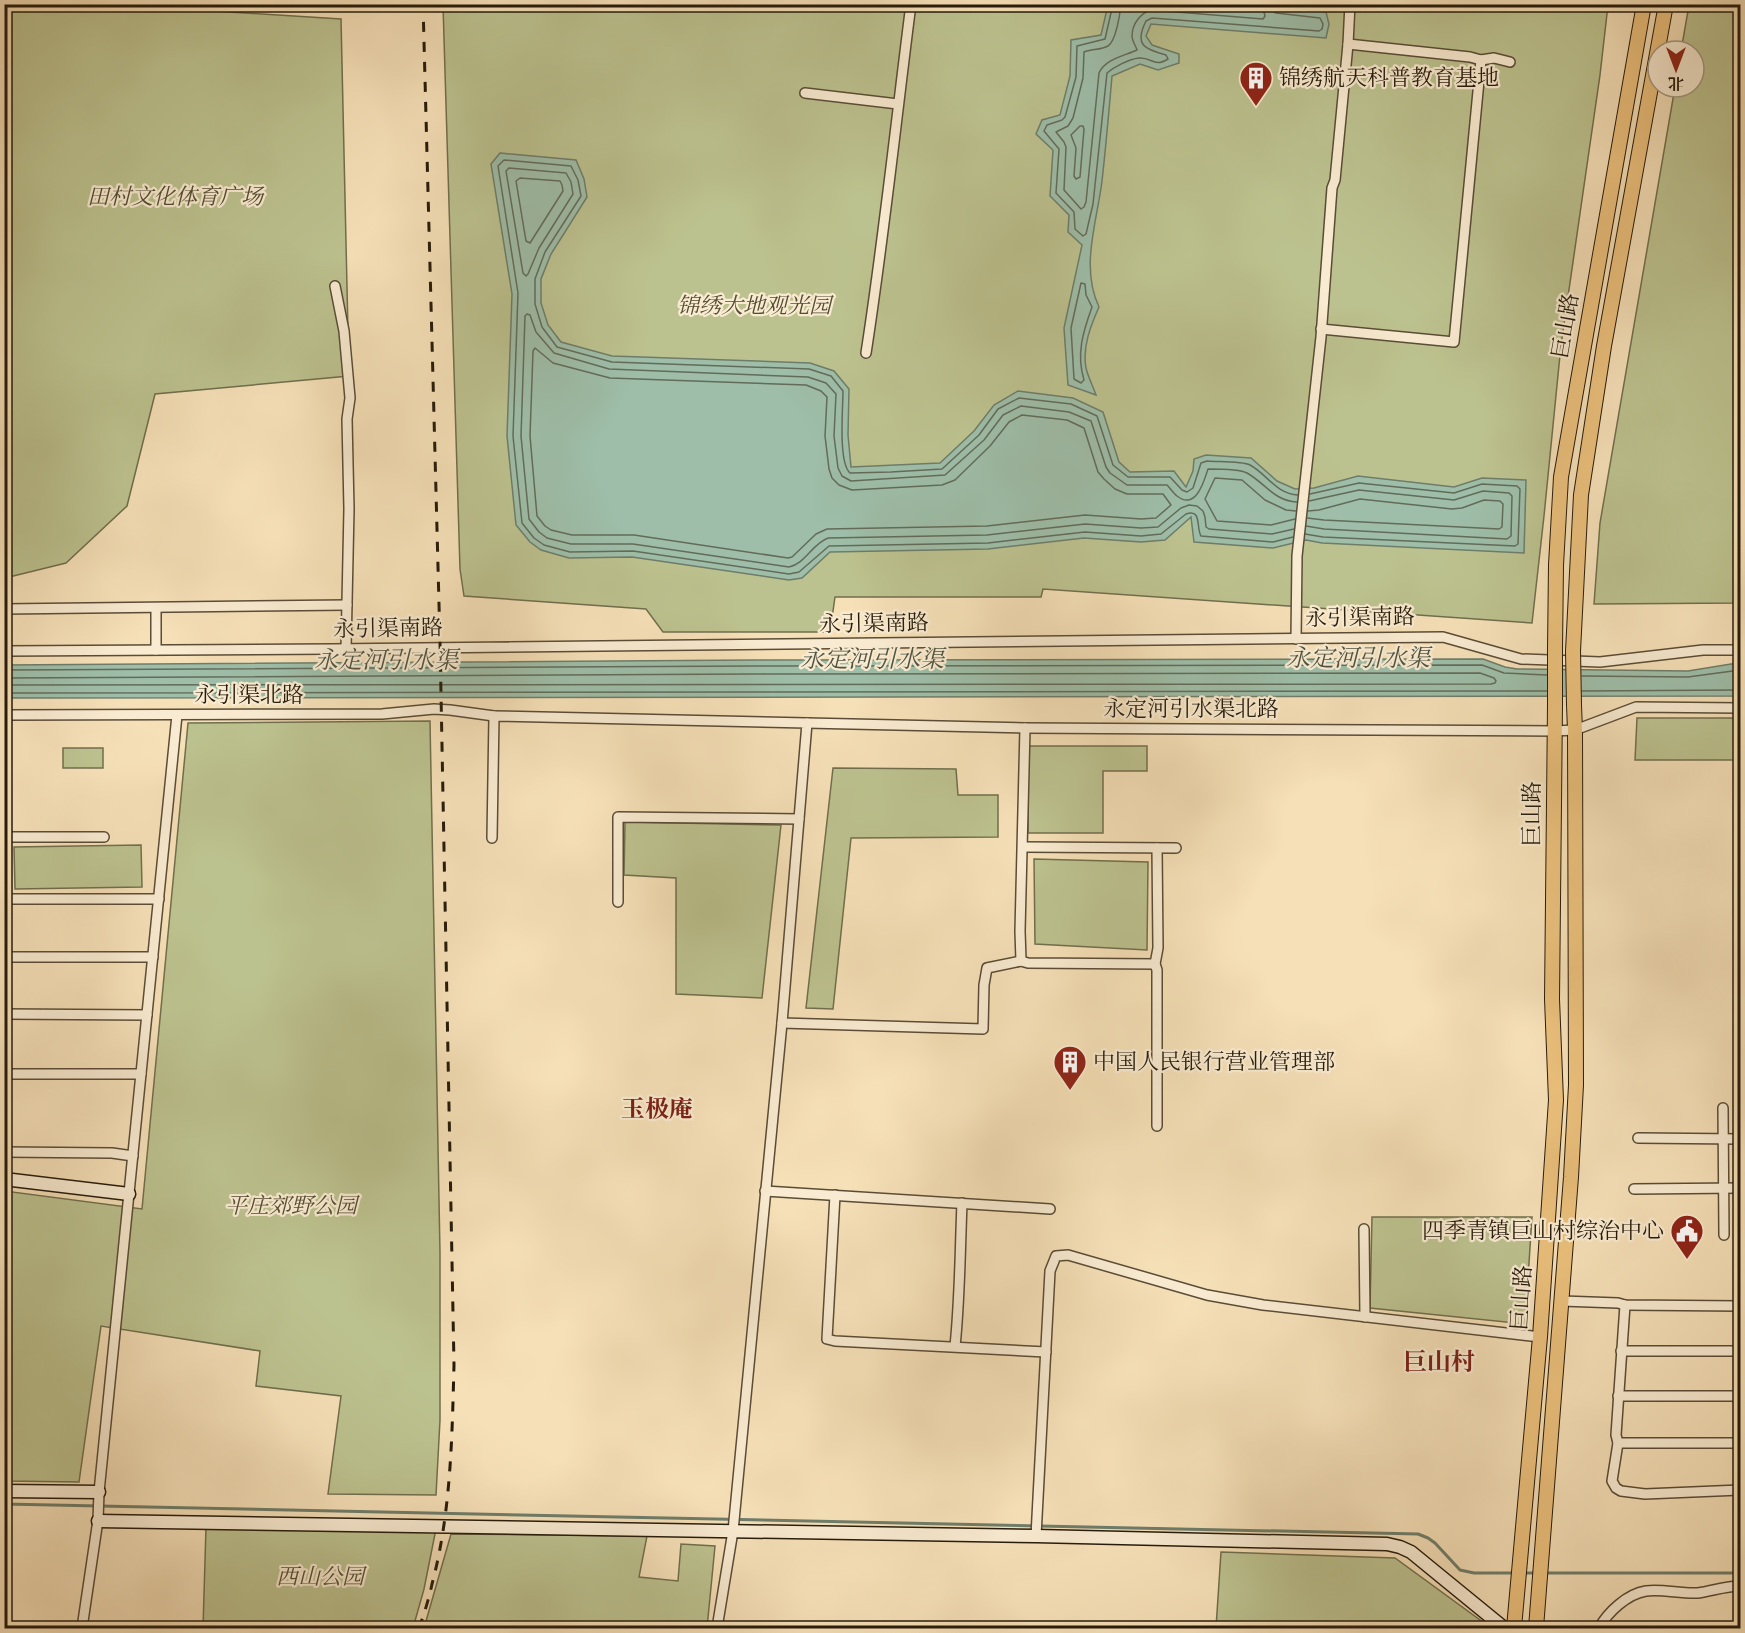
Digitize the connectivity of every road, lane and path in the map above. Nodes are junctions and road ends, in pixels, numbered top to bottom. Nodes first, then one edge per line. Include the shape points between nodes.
1 (911, 4) edge
2 (1350, 4) edge
3 (1644, 4) edge
4 (1666, 4) edge
5 (1348, 44) junction
6 (1481, 60) junction
7 (1510, 62) dead end
8 (805, 93) dead end
9 (898, 104) junction
10 (335, 286) dead end
11 (1321, 329) junction
12 (866, 353) dead end
13 (347, 605) junction
14 (156, 608) junction
15 (4, 609) edge
16 (1296, 639) junction
17 (346, 649) junction
18 (156, 650) junction
19 (1740, 650) edge
20 (4, 651) edge
21 (1740, 708) edge
22 (4, 715) edge
23 (177, 715) junction
24 (494, 716) junction
25 (807, 723) junction
26 (1025, 728) junction
27 (1575, 730) junction
28 (1554, 731) junction
29 (799, 819) junction
30 (4, 837) edge
31 (104, 837) dead end
32 (492, 838) dead end
33 (1023, 847) junction
34 (1157, 848) junction
35 (1176, 848) dead end
36 (4, 899) edge
37 (159, 899) junction
38 (618, 902) dead end
39 (4, 957) edge
40 (153, 957) junction
41 (1021, 960) junction
42 (1155, 964) junction
43 (4, 1014) edge
44 (147, 1015) junction
45 (782, 1023) junction
46 (4, 1074) edge
47 (141, 1074) junction
48 (1723, 1108) dead end
49 (1157, 1126) dead end
50 (1638, 1138) dead end
51 (1723, 1139) junction
52 (1740, 1139) edge
53 (4, 1152) edge
54 (133, 1156) junction
55 (4, 1179) edge
56 (1740, 1188) edge
57 (1634, 1189) dead end
58 (1723, 1189) junction
59 (765, 1191) junction
60 (129, 1194) junction
61 (835, 1195) junction
62 (962, 1203) junction
63 (1050, 1209) dead end
64 (1364, 1229) dead end
65 (1724, 1235) dead end
66 (1562, 1301) junction
67 (1625, 1305) junction
68 (1740, 1306) edge
69 (1365, 1317) junction
70 (1540, 1337) junction
71 (955, 1346) junction
72 (1621, 1351) junction
73 (1740, 1351) edge
74 (1046, 1352) junction
75 (1618, 1396) junction
76 (1740, 1396) edge
77 (1618, 1443) junction
78 (1740, 1443) edge
79 (1740, 1490) edge
80 (4, 1491) edge
81 (99, 1493) junction
82 (98, 1520) junction
83 (733, 1531) junction
84 (1036, 1536) junction
85 (1740, 1586) edge
86 (82, 1629) edge
87 (717, 1629) edge
88 (1504, 1629) edge
89 (1514, 1629) edge
90 (1536, 1629) edge
91 (1599, 1629) edge

1 - 9 street
2 - 5 street
3 - 28 main road, 巨山路, bridge via 1561,477
4 - 27 main road, 巨山路, bridge via 1581,495 1573,651
5 - 6 street
5 - 11 street
6 - 7 street
6 - 11 street via 1454,342
8 - 9 street
9 - 12 street
10 - 13 street via 350,398
11 - 16 street via 1297,556
13 - 14 street
13 - 17 street
14 - 15 street
14 - 18 street
16 - 17 street, 永引渠南路
16 - 19 street, 永引渠南路 via 1443,637 1521,659 1600,662 1703,650
17 - 18 street, 永引渠南路
18 - 20 street, 永引渠南路
21 - 27 street via 1636,707
22 - 23 street, 永引渠北路
23 - 24 street, 永引渠北路 via 382,714 434,709
23 - 37 street
24 - 25 street, 永引渠北路
24 - 32 street
25 - 26 street, 永定河引水渠北路
25 - 29 street
26 - 28 street, 永定河引水渠北路
26 - 33 street
27 - 28 street, 永定河引水渠北路
27 - 66 main road, 巨山路 via 1576,1085
28 - 70 main road, 巨山路 via 1552,999 1556,1100
29 - 38 street via 618,817
29 - 45 street
30 - 31 street
33 - 34 street
33 - 41 street
34 - 35 street
34 - 42 street
36 - 37 street
37 - 40 street
39 - 40 street
40 - 44 street
41 - 42 street
41 - 45 street via 987,968 983,1029
42 - 49 street
43 - 44 street
44 - 47 street
45 - 59 street
46 - 47 street
47 - 54 street
48 - 51 street
50 - 51 street
51 - 52 street
51 - 58 street
53 - 54 street
54 - 60 street
55 - 60 street
56 - 58 street
57 - 58 street
58 - 65 street
59 - 61 street
59 - 83 street
60 - 81 street
61 - 62 street
61 - 71 street via 827,1339
62 - 63 street
62 - 71 street
64 - 69 street
66 - 67 street
66 - 90 main road, 巨山路
67 - 68 street
67 - 72 street
69 - 70 street
69 - 74 street via 1207,1295 1068,1255 1056,1256 1050,1271
70 - 89 main road, 巨山路
71 - 74 street
72 - 73 street
72 - 75 street
74 - 84 street
75 - 76 street
75 - 77 street
77 - 78 street
77 - 79 street via 1612,1480 1621,1491 1645,1494
80 - 81 street
81 - 82 street
82 - 83 street
82 - 86 street
83 - 84 street
83 - 87 street
84 - 88 street via 1400,1547
85 - 91 street via 1697,1593 1644,1591 1615,1607

